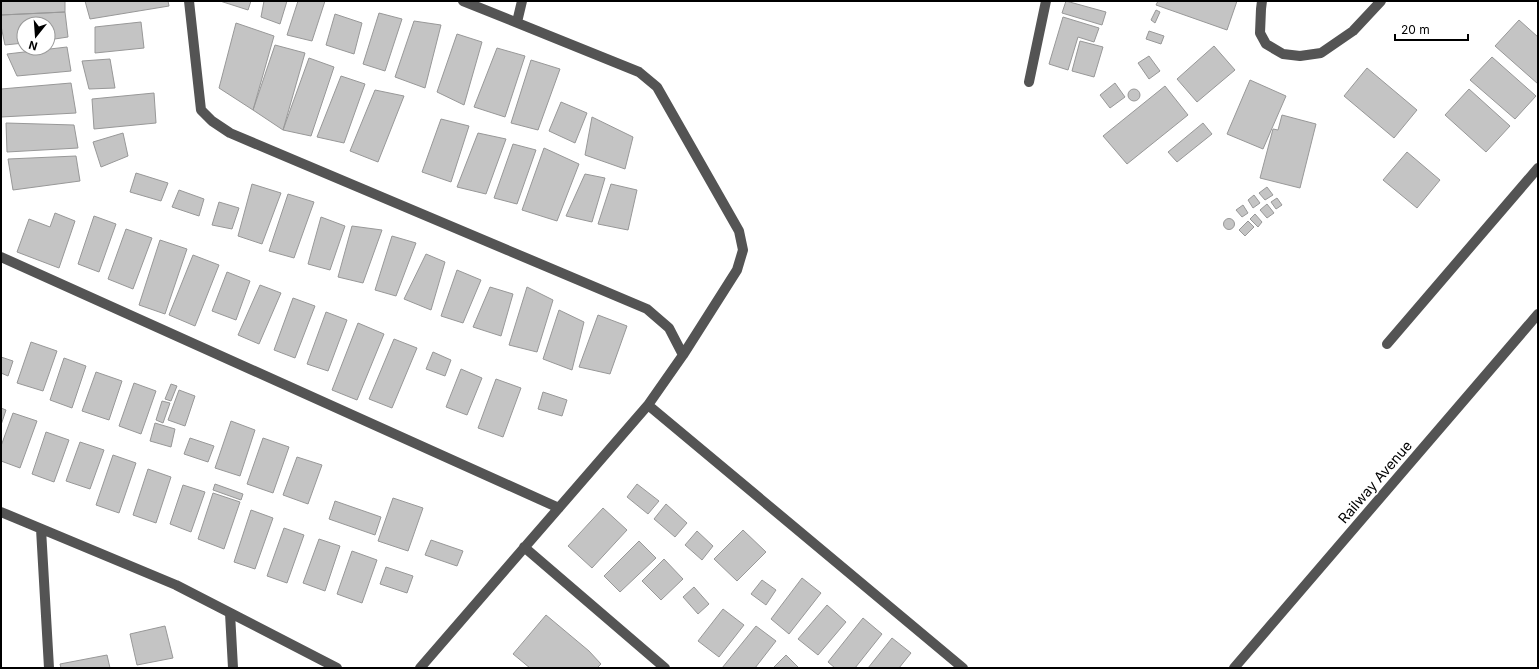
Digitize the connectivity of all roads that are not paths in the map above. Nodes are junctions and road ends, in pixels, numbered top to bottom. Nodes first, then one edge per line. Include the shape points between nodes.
1 (189, 1) edge
2 (463, 1) edge
3 (522, 1) edge
4 (1046, 1) edge
5 (1262, 1) edge
6 (1381, 1) edge
7 (517, 22) junction
8 (1029, 82) dead end
9 (1538, 168) edge
10 (1, 257) edge
11 (1538, 314) edge
12 (1387, 344) dead end
13 (683, 354) junction
14 (648, 405) junction
15 (559, 508) junction
16 (1, 512) edge
17 (42, 529) junction
18 (524, 548) junction
19 (230, 613) junction
20 (49, 668) edge
21 (233, 668) edge
22 (337, 668) edge
23 (420, 668) edge
24 (665, 668) edge
25 (963, 668) edge
26 (1234, 668) edge

1 - 13 street via 201,110 212,121 230,133 647,309 669,328
2 - 7 street
3 - 7 street
4 - 8 street
5 - 6 street via 1260,33 1266,44 1283,54 1300,56 1321,53 1353,31
7 - 13 street via 639,72 657,87 739,231 742,250 737,270
9 - 12 street
10 - 15 street
11 - 26 street, Railway Avenue
13 - 14 street
14 - 15 street
14 - 25 street
15 - 18 street
16 - 17 street
17 - 19 street via 176,585
17 - 20 street
18 - 23 street
18 - 24 street
19 - 21 street
19 - 22 street

